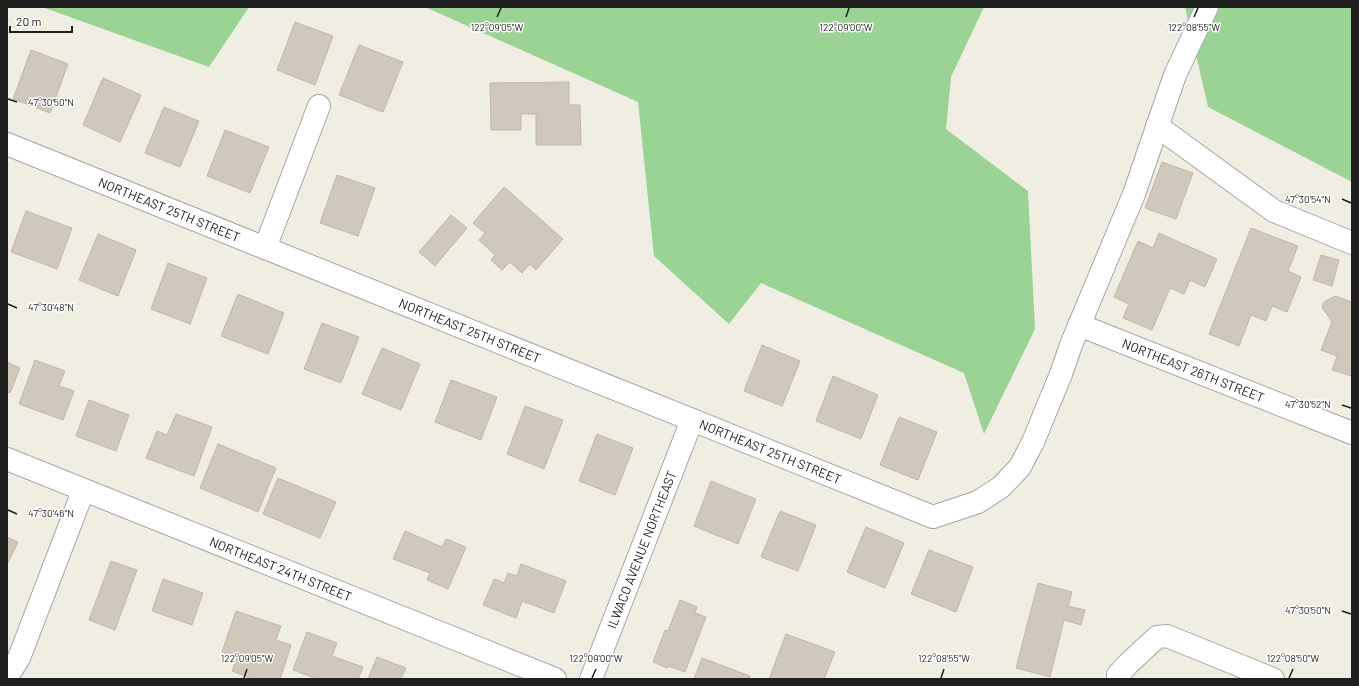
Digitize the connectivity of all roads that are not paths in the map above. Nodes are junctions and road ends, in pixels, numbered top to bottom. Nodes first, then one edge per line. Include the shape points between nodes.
1 (1207, 7) edge
2 (319, 106) dead end
3 (1157, 126) junction
4 (7, 144) edge
5 (1352, 243) edge
6 (265, 248) junction
7 (1079, 325) junction
8 (692, 420) junction
9 (1352, 433) edge
10 (7, 459) edge
11 (83, 491) junction
12 (1118, 675) dead end
13 (7, 677) edge
14 (555, 679) edge
15 (591, 679) edge
16 (1273, 679) edge

1 - 3 street via 1175,75
2 - 6 street
3 - 5 street via 1274,211
3 - 7 street via 1134,194
4 - 6 street, NORTHEAST 25TH STREET
6 - 8 street, NORTHEAST 25TH STREET
7 - 8 street, NORTHEAST 25TH STREET via 1033,442 1020,467 1001,487 978,502 933,517
7 - 9 street, NORTHEAST 26TH STREET
8 - 15 street, ILWACO AVENUE NORTHEAST
10 - 11 street, NORTHEAST 24TH STREET
11 - 13 street via 19,658
11 - 14 street, NORTHEAST 24TH STREET
12 - 16 street via 1157,637 1167,636

